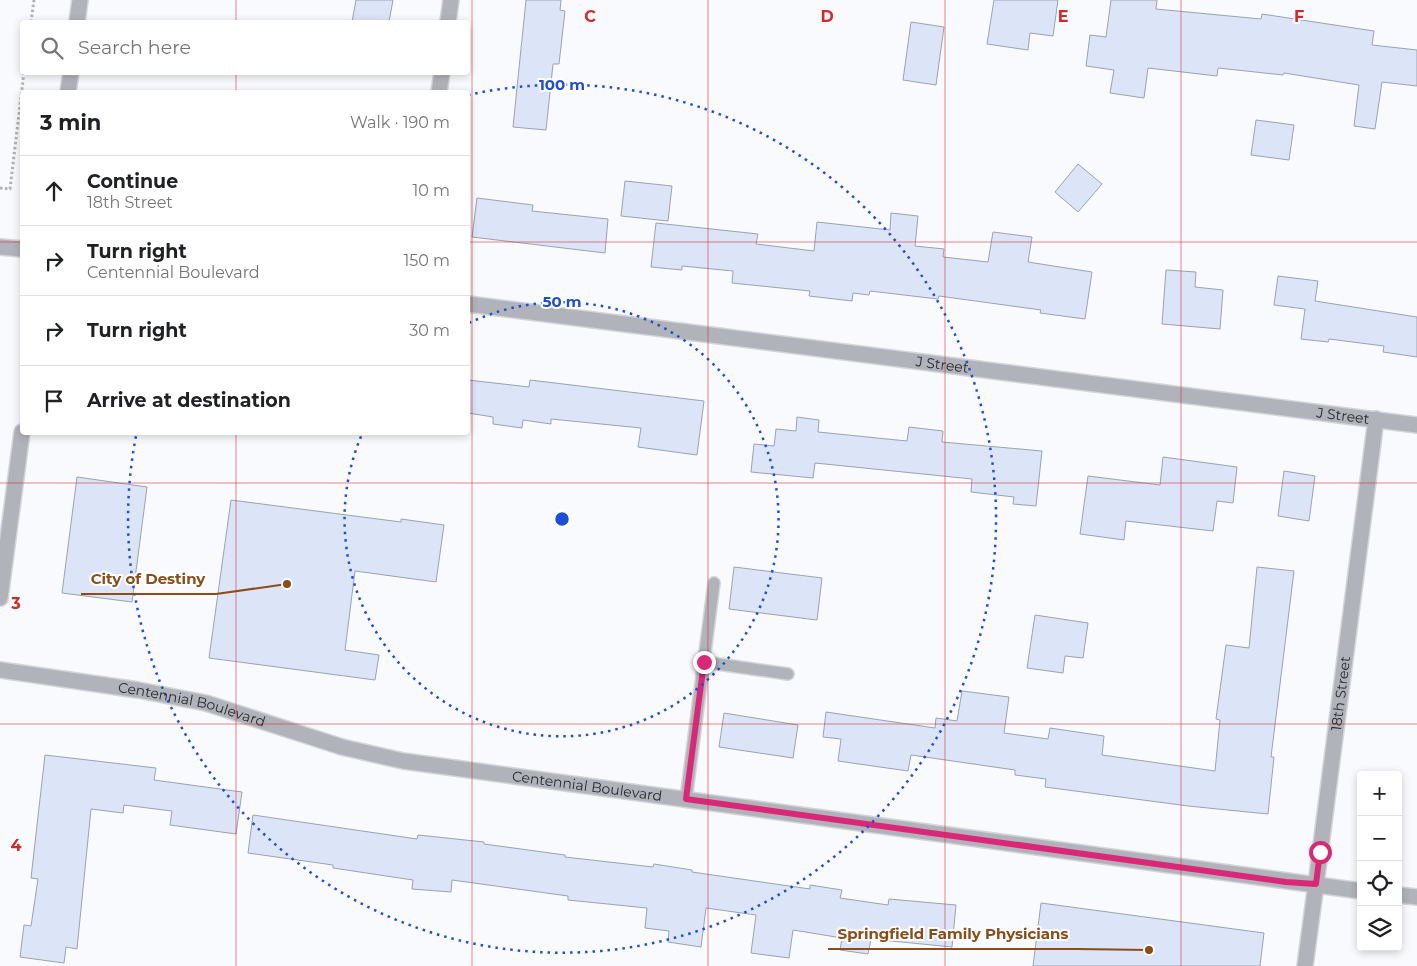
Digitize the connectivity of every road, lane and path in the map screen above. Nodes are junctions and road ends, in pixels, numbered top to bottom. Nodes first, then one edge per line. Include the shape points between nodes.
1 (34, 0) edge
2 (80, 0) edge
3 (451, 0) edge
4 (31, 20) edge
5 (77, 20) edge
6 (448, 20) edge
7 (24, 75) edge
8 (71, 75) edge
9 (442, 75) edge
10 (22, 90) edge
11 (68, 90) edge
12 (439, 90) edge
13 (20, 106) edge
14 (0, 188) edge
15 (0, 247) edge
16 (20, 249) edge
17 (470, 304) edge
18 (1376, 419) junction
19 (1417, 424) edge
20 (22, 435) edge
21 (714, 583) dead end
22 (0, 598) edge
23 (704, 662) junction
24 (0, 670) edge
25 (788, 674) dead end
26 (686, 799) junction
27 (1316, 884) junction
28 (1357, 890) edge
29 (1402, 895) edge
30 (1417, 897) edge
31 (1305, 966) edge

1 - 4 path
2 - 5 street
3 - 6 street
7 - 10 path
8 - 11 street
9 - 12 street
13 - 14 path via 10,190
15 - 16 street
17 - 18 street, J Street
18 - 19 street, J Street
18 - 27 street, 18th Street
20 - 22 street
21 - 23 lane
23 - 25 lane
23 - 26 lane
24 - 26 street, Centennial Boulevard via 206,703 342,747 403,761
26 - 27 street, Centennial Boulevard
27 - 28 street, Centennial Boulevard
27 - 31 street, 18th Street
29 - 30 street

